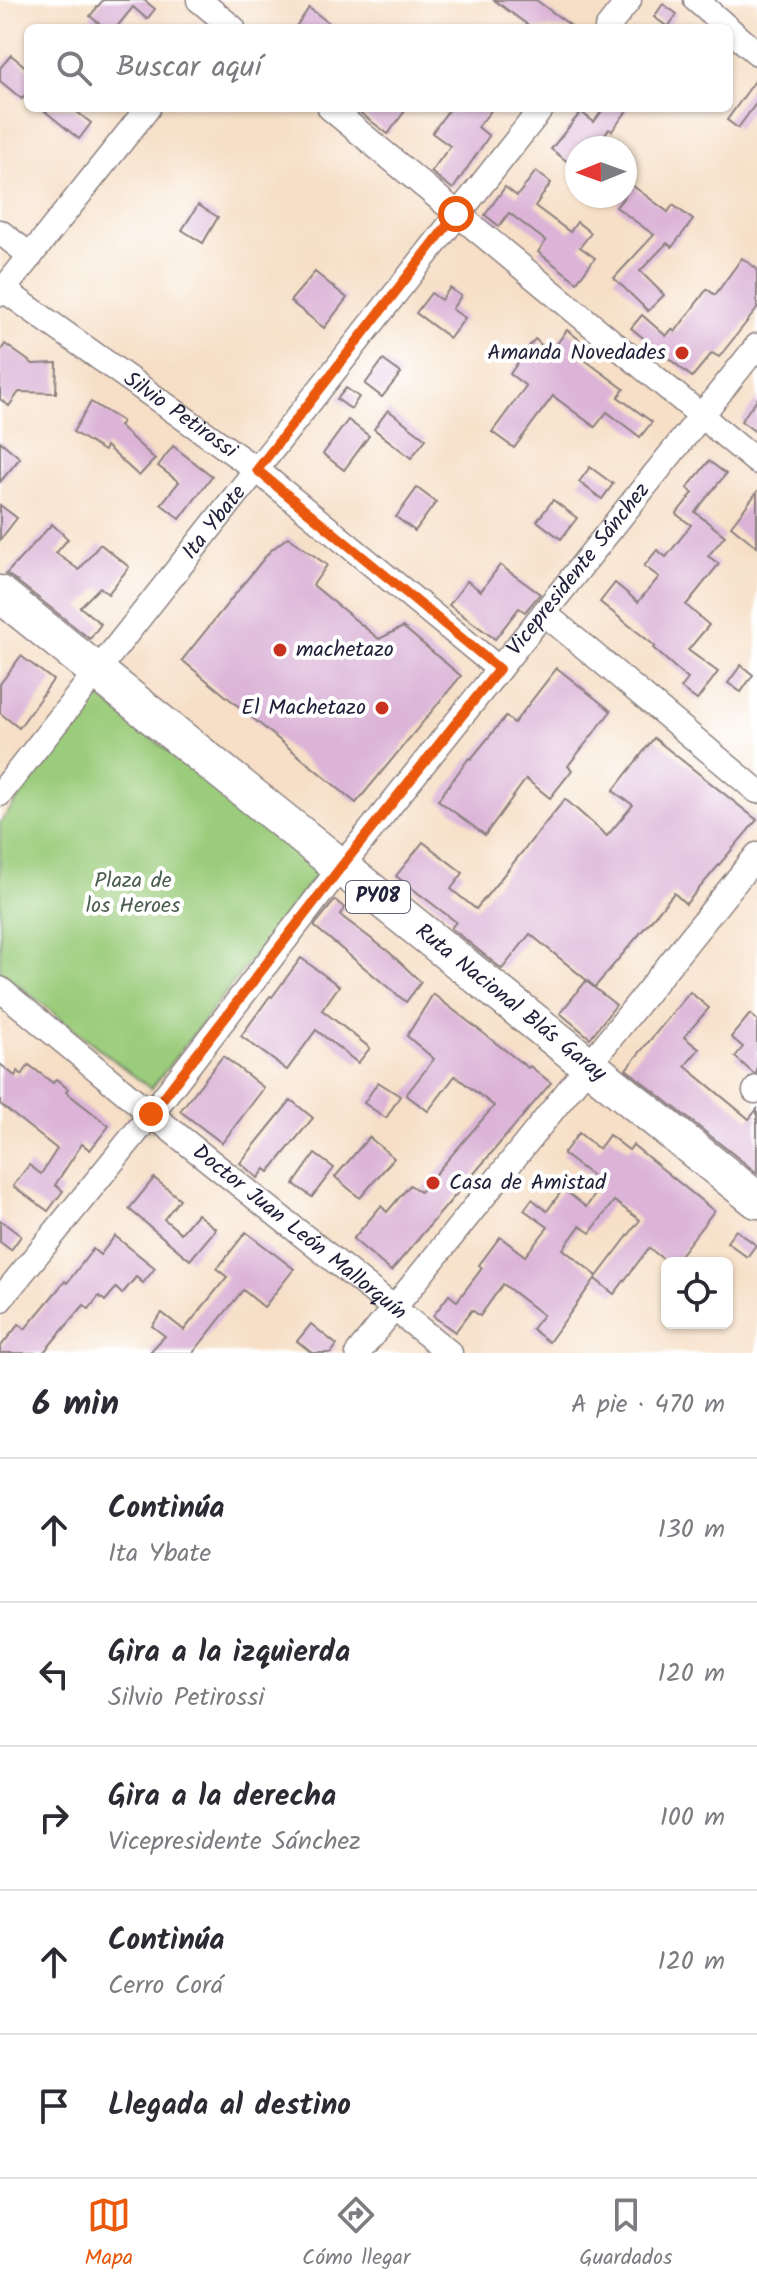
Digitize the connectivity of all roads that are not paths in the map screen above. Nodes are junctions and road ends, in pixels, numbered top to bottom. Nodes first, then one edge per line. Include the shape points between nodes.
1 (199, 0) edge
2 (629, 0) edge
3 (696, 0) edge
4 (225, 18) edge
5 (610, 24) edge
6 (724, 24) edge
7 (733, 32) edge
8 (757, 53) edge
9 (145, 112) edge
10 (335, 112) edge
11 (539, 112) edge
12 (456, 214) junction
13 (0, 232) edge
14 (31, 256) junction
15 (2, 292) edge
16 (757, 346) edge
17 (701, 416) junction
18 (757, 462) edge
19 (257, 470) junction
20 (0, 594) edge
21 (544, 613) junction
22 (499, 669) junction
23 (96, 672) junction
24 (757, 791) edge
25 (0, 794) edge
26 (755, 861) edge
27 (341, 867) junction
28 (0, 989) edge
29 (590, 1066) junction
30 (151, 1114) junction
31 (757, 1200) edge
32 (0, 1300) edge
33 (395, 1308) junction
34 (358, 1353) edge
35 (450, 1353) edge

1 - 4 street
2 - 5 street
3 - 6 street
7 - 8 street
9 - 14 street
10 - 12 street
11 - 12 street, Ita Ybate
12 - 17 street
12 - 19 street, Ita Ybate
13 - 14 street
14 - 15 street
15 - 19 street, Silvio Petirossi
16 - 17 street, Vicepresidente Sánchez
17 - 18 street
17 - 21 street, Vicepresidente Sánchez
19 - 22 street, Silvio Petirossi
19 - 23 street, Ita Ybate
20 - 23 highway, Ruta Nacional Blás Garay / PY08
21 - 22 street, Vicepresidente Sánchez
21 - 24 street
22 - 27 street, Vicepresidente Sánchez
23 - 25 street, Ita Ybate
23 - 27 highway, Ruta Nacional Blás Garay / PY08
26 - 29 street
27 - 29 highway, Ruta Nacional Blás Garay / PY08
27 - 30 street, Vicepresidente Sánchez
28 - 30 street, Doctor Juan León Mallorquín
29 - 31 highway, Ruta Nacional Blás Garay / PY08
29 - 33 street
30 - 32 street, Vicepresidente Sánchez
30 - 33 street, Doctor Juan León Mallorquín
33 - 34 street
33 - 35 street, Doctor Juan León Mallorquín

